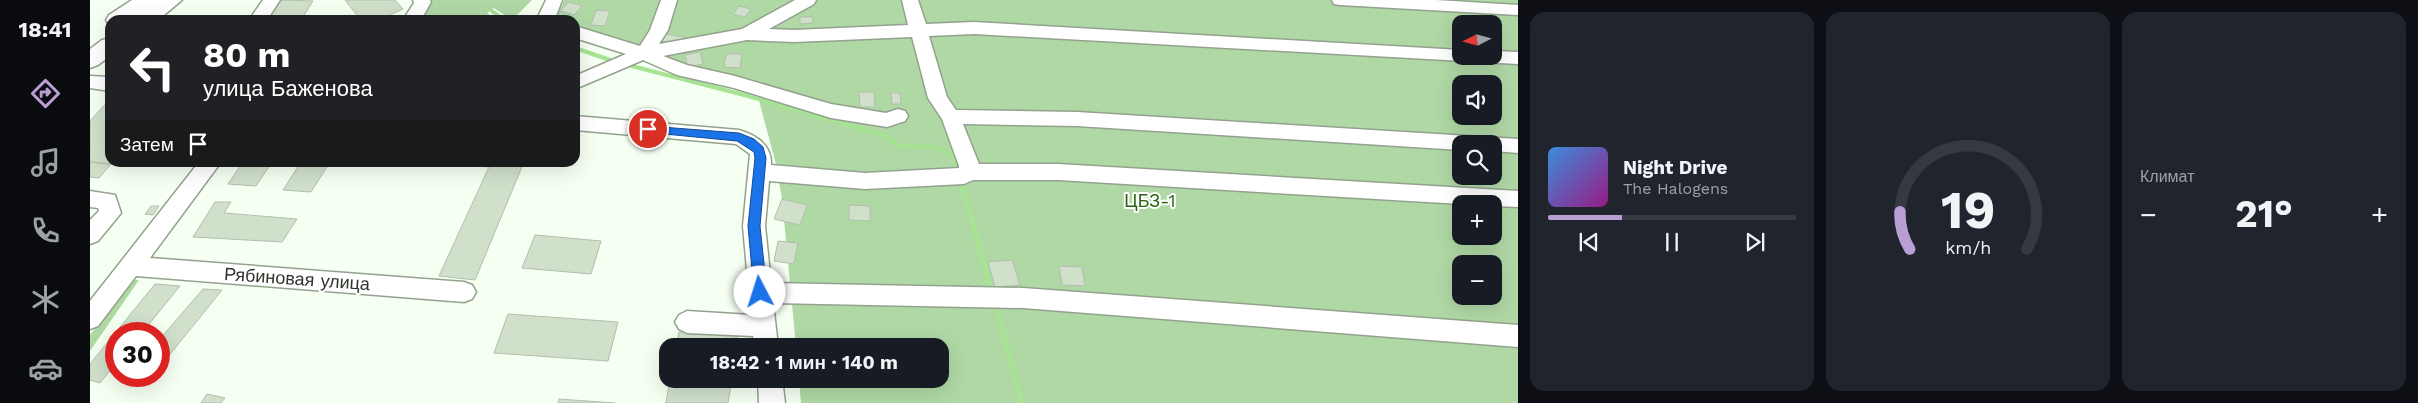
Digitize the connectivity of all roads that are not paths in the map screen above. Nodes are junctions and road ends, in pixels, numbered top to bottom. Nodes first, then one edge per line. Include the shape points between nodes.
1 (272, 0) edge
2 (421, 0) edge
3 (554, 0) edge
4 (669, 0) edge
5 (808, 0) edge
6 (910, 0) edge
7 (1340, 0) edge
8 (150, 9) edge
9 (1518, 10) edge
10 (139, 15) edge
11 (262, 15) edge
12 (415, 15) edge
13 (548, 15) edge
14 (105, 28) edge
15 (919, 31) junction
16 (580, 34) edge
17 (747, 34) junction
18 (90, 39) edge
19 (105, 49) edge
20 (644, 53) junction
21 (1452, 55) edge
22 (1502, 57) edge
23 (1518, 58) edge
24 (90, 60) edge
25 (580, 80) edge
26 (90, 82) edge
27 (105, 84) edge
28 (898, 116) dead end
29 (951, 117) junction
30 (580, 124) edge
31 (1452, 142) edge
32 (1502, 145) edge
33 (1518, 146) edge
34 (207, 167) edge
35 (758, 172) junction
36 (969, 172) junction
37 (90, 199) edge
38 (1518, 199) edge
39 (90, 235) edge
40 (130, 266) junction
41 (464, 292) dead end
42 (760, 292) junction
43 (90, 319) edge
44 (687, 322) dead end
45 (765, 336) edge
46 (1518, 336) edge
47 (771, 388) edge
48 (772, 403) edge

1 - 11 street
2 - 12 street
3 - 13 street
4 - 20 street via 659,30
5 - 17 street
6 - 15 street
7 - 9 street
8 - 10 main road
14 - 18 main road
15 - 17 street via 794,36
15 - 21 street via 974,28
15 - 29 street via 938,98
16 - 20 street
17 - 20 street
19 - 24 main road
20 - 25 street
20 - 28 street via 684,71 735,82 831,111 886,120
22 - 23 street
26 - 27 street
29 - 31 street via 1076,119
29 - 36 street
30 - 35 street via 739,137 759,150
32 - 33 street
34 - 40 street
35 - 36 street via 865,181 964,176
35 - 42 street via 754,226
36 - 38 street via 1058,172
37 - 39 street via 108,201 110,213
40 - 41 street, Рябиновая улица
40 - 43 street
42 - 45 street
42 - 46 street via 1023,298
44 - 45 street
47 - 48 street

